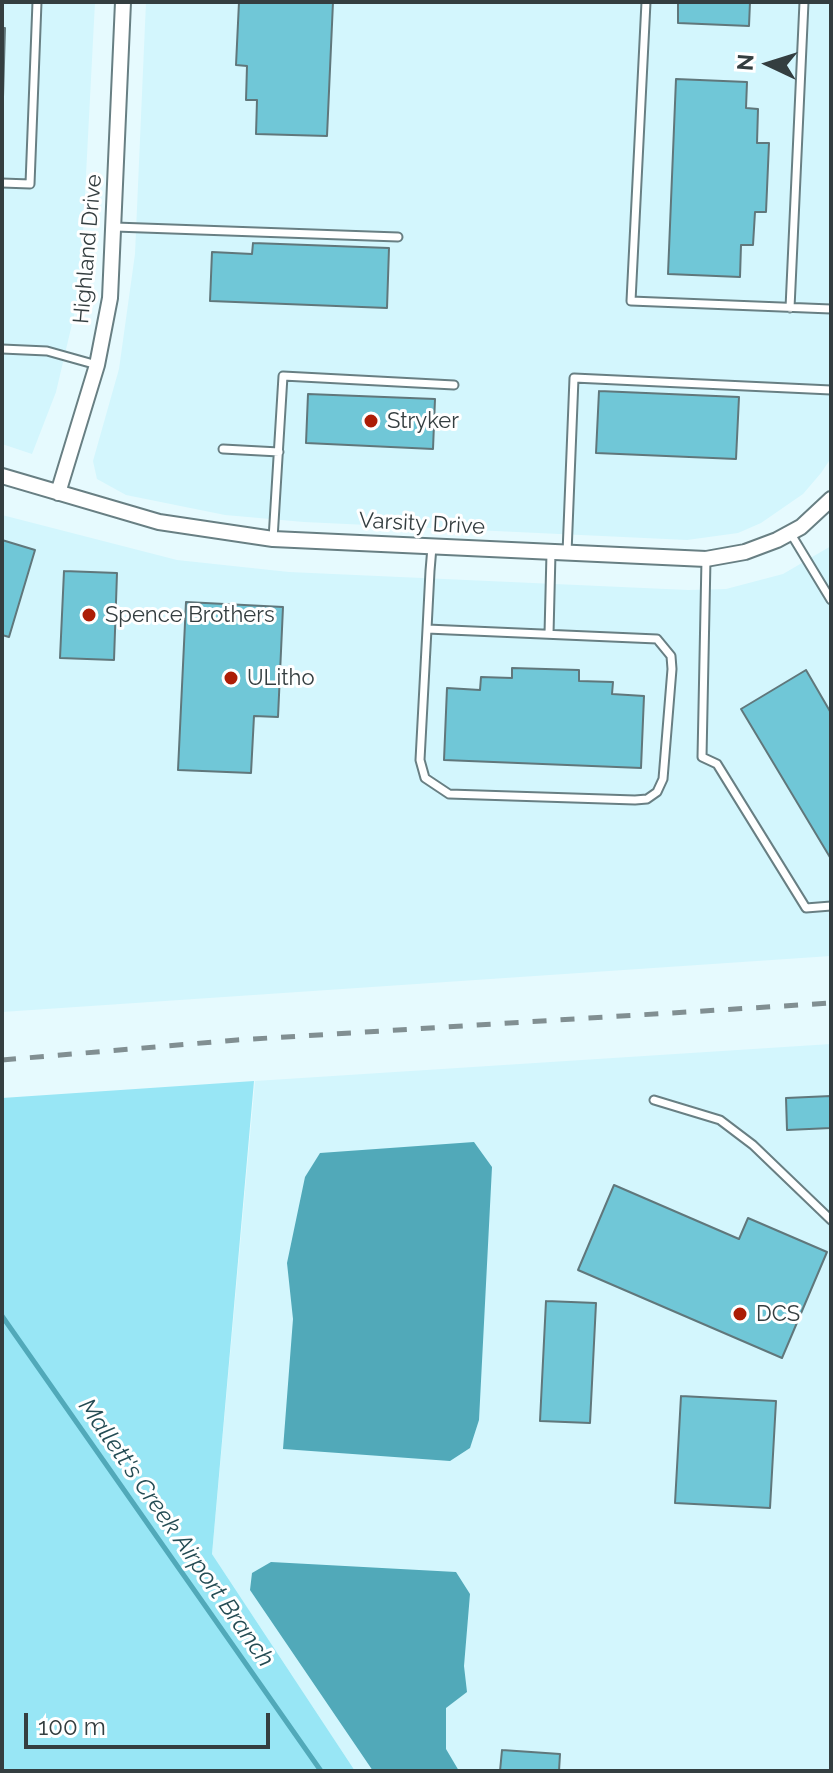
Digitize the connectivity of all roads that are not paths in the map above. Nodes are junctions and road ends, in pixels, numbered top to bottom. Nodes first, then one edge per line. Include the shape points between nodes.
1 (37, 2) edge
2 (123, 2) edge
3 (646, 2) edge
4 (804, 2) edge
5 (2, 183) edge
6 (115, 227) junction
7 (398, 237) dead end
8 (790, 308) junction
9 (831, 309) edge
10 (2, 349) edge
11 (97, 365) junction
12 (454, 385) dead end
13 (831, 390) edge
14 (223, 449) dead end
15 (279, 452) junction
16 (2, 476) edge
17 (58, 493) junction
18 (830, 504) edge
19 (790, 533) junction
20 (273, 539) junction
21 (432, 547) junction
22 (551, 553) junction
23 (567, 553) junction
24 (706, 559) junction
25 (831, 600) edge
26 (427, 629) junction
27 (549, 634) junction
28 (831, 906) edge
29 (654, 1100) dead end
30 (831, 1220) edge

1 - 5 lane via 30,184
2 - 6 street, Highland Drive
3 - 8 lane via 631,301
4 - 8 lane
6 - 7 lane
6 - 11 street, Highland Drive via 110,298
8 - 9 lane
10 - 11 lane via 47,351
11 - 17 street, Highland Drive
12 - 15 lane via 283,376
13 - 23 lane via 574,378
14 - 15 lane
15 - 20 lane
16 - 17 street, Varsity Drive
17 - 20 street, Varsity Drive via 159,522
18 - 19 street, Varsity Drive
19 - 24 street, Varsity Drive via 745,552
19 - 25 lane
20 - 21 street, Varsity Drive
21 - 22 street, Varsity Drive
21 - 26 lane
22 - 23 street, Varsity Drive
22 - 27 lane
23 - 24 street, Varsity Drive
24 - 28 lane via 702,757 717,764 806,908
26 - 27 lane
26 - 27 lane via 420,760 434,787 449,794 647,799 663,779 671,656 657,639
29 - 30 lane via 720,1120

